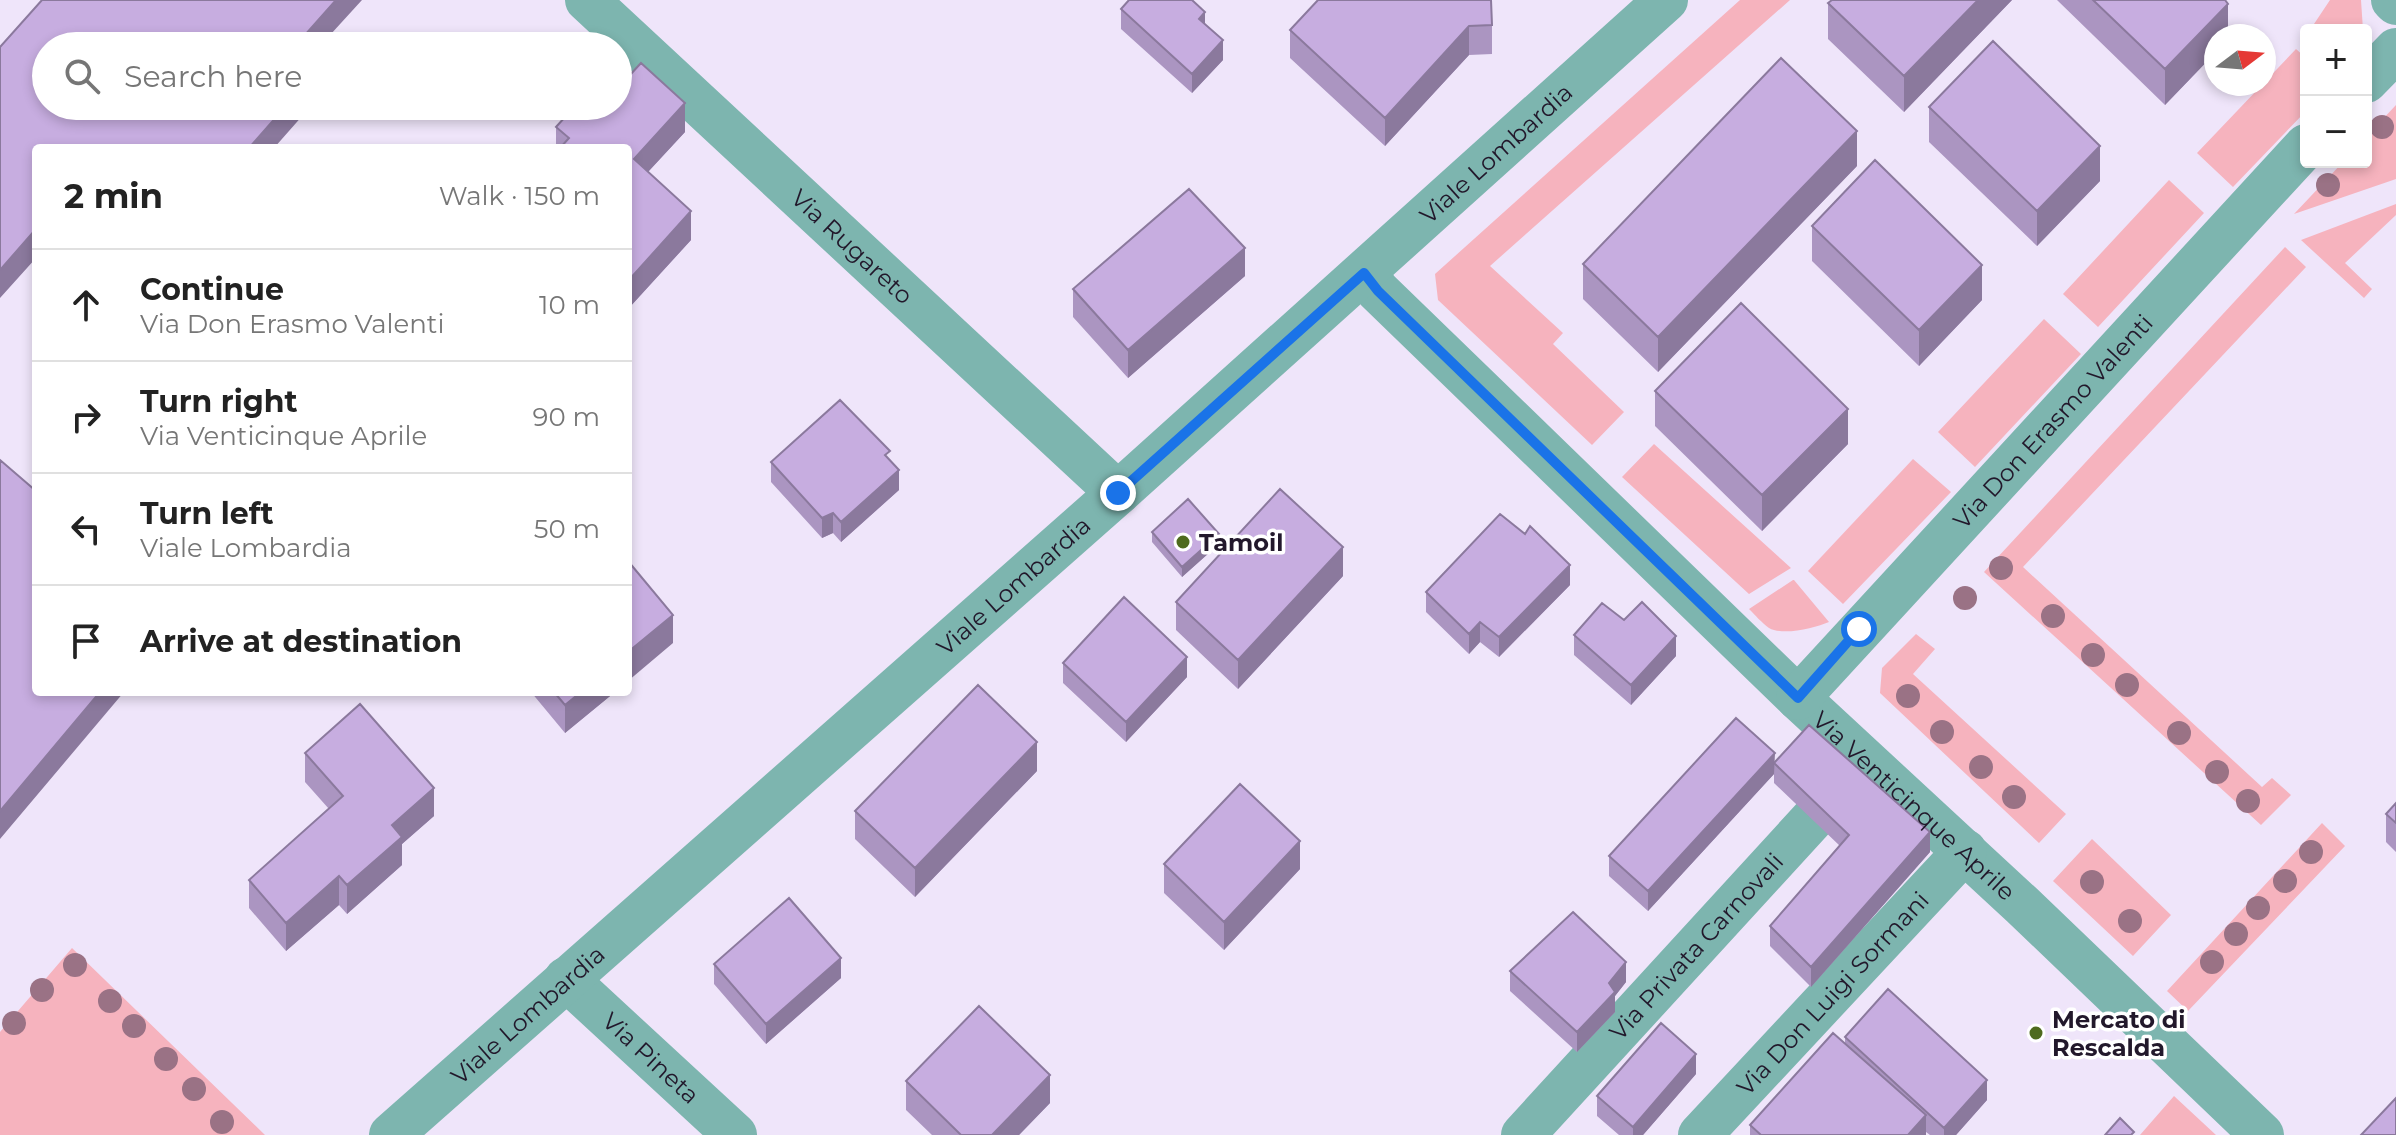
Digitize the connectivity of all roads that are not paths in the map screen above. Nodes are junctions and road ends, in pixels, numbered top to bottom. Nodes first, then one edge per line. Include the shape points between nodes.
1 (587, 0) edge
2 (1666, 0) edge
3 (621, 32) edge
4 (632, 42) edge
5 (2396, 50) edge
6 (2372, 75) edge
7 (2300, 153) edge
8 (1364, 273) junction
9 (1118, 493) junction
10 (1798, 698) junction
11 (1868, 759) junction
12 (1965, 851) junction
13 (566, 979) junction
14 (391, 1135) edge
15 (735, 1135) edge
16 (1523, 1135) edge
17 (1700, 1135) edge
18 (2262, 1135) edge

1 - 3 street, Via Rugareto
2 - 8 street, Viale Lombardia
4 - 9 street, Via Rugareto
5 - 6 street
7 - 10 street, Via Don Erasmo Valenti
8 - 9 street, Viale Lombardia
8 - 10 street, Via Venticinque Aprile
9 - 13 street, Viale Lombardia
10 - 11 street, Via Venticinque Aprile
11 - 12 street, Via Venticinque Aprile
11 - 16 street, Via Privata Carnovali
12 - 17 street, Via Don Luigi Sormani
12 - 18 street, Via Venticinque Aprile
13 - 14 street, Viale Lombardia
13 - 15 street, Via Pineta

